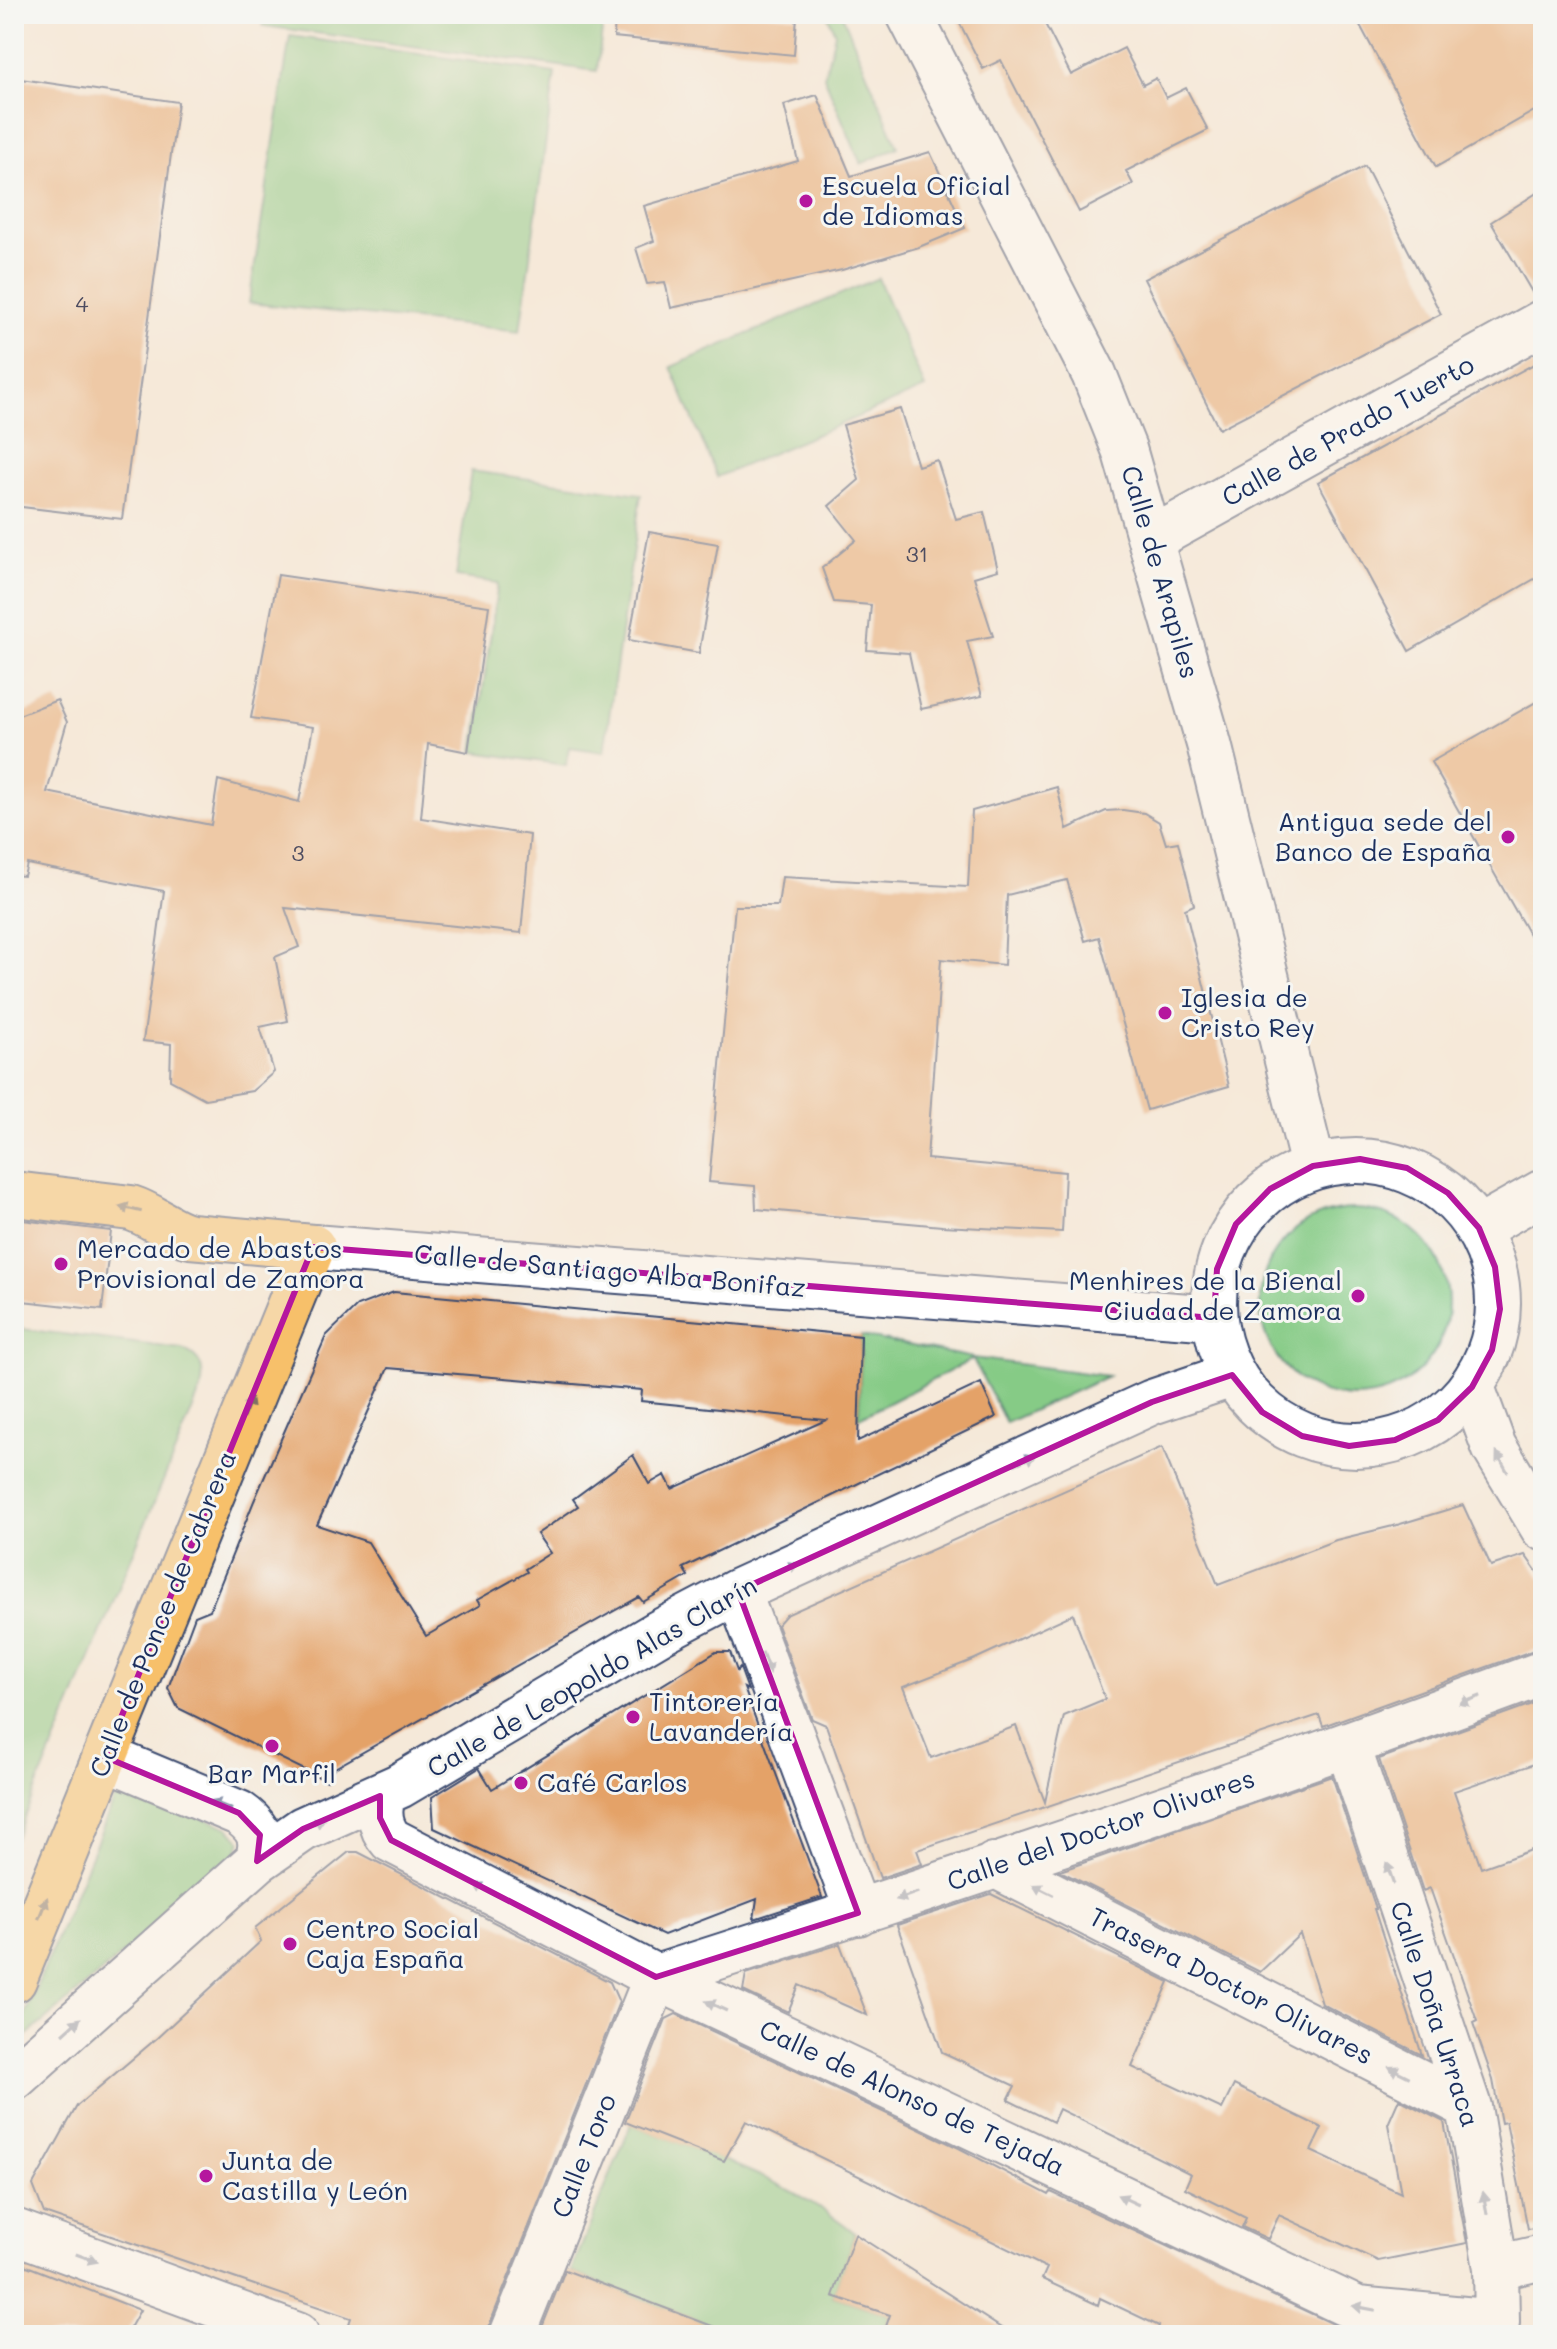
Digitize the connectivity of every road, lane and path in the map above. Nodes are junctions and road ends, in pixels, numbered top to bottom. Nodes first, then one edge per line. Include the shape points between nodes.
1 (909, 14) edge
2 (1543, 322) edge
3 (1152, 539) junction
4 (1313, 1166) junction
5 (1543, 1192) edge
6 (14, 1194) edge
7 (1479, 1228) junction
8 (313, 1247) junction
9 (1214, 1318) junction
10 (1232, 1375) junction
11 (1472, 1387) junction
12 (1543, 1528) edge
13 (738, 1591) junction
14 (1543, 1673) edge
15 (1348, 1746) junction
16 (105, 1757) junction
17 (384, 1793) junction
18 (257, 1861) junction
19 (994, 1865) junction
20 (858, 1913) junction
21 (656, 1977) junction
22 (14, 1980) edge
23 (14, 2078) edge
24 (1469, 2107) junction
25 (14, 2231) edge
26 (1543, 2257) edge
27 (1496, 2268) junction
28 (1494, 2329) edge
29 (297, 2335) edge
30 (512, 2335) edge

1 - 3 street, Calle de Arapiles via 1094,374
2 - 3 street, Calle de Prado Tuerto
3 - 4 street, Calle de Arapiles via 1209,744
4 - 7 street via 1360,1159 1407,1168 1448,1193
4 - 9 street via 1270,1189 1236,1224 1217,1269
5 - 7 street
8 -> 6 main road, Calle de Santiago Alba Bonifaz via 190,1236 131,1208
7 - 11 street via 1495,1267 1500,1309 1492,1350
8 - 9 street, Calle de Santiago Alba Bonifaz
16 -> 8 main road, Calle de Ponce de Cabrera
9 - 10 street
10 - 11 street via 1262,1412 1302,1436 1349,1446 1395,1440 1438,1420
13 -> 10 street, Calle de Leopoldo Alas Clarín via 1152,1402
12 -> 11 street via 1494,1447
13 - 17 street, Calle de Leopoldo Alas Clarín
13 -> 20 street
14 -> 15 street, Calle del Doctor Olivares
15 - 19 street, Calle del Doctor Olivares
24 -> 15 street, Calle Doña Urraca
18 -> 16 street via 260,1835 239,1813
22 -> 16 main road, Calle de Ponce de Cabrera
18 -> 17 street, Calle de Leopoldo Alas Clarín via 303,1829
21 -> 17 street, Calle de Alonso de Tejada via 391,1840 380,1818
23 -> 18 street, Calle de Leopoldo Alas Clarín
19 -> 20 street, Calle del Doctor Olivares
24 -> 19 street, Trasera Doctor Olivares
20 - 21 street, Calle del Doctor Olivares
28 -> 21 street, Calle de Alonso de Tejada via 1357,2309
21 - 30 street, Calle Toro
27 -> 24 street, Calle Doña Urraca
25 -> 29 street
26 - 27 street
27 - 28 street, Calle Doña Urraca

